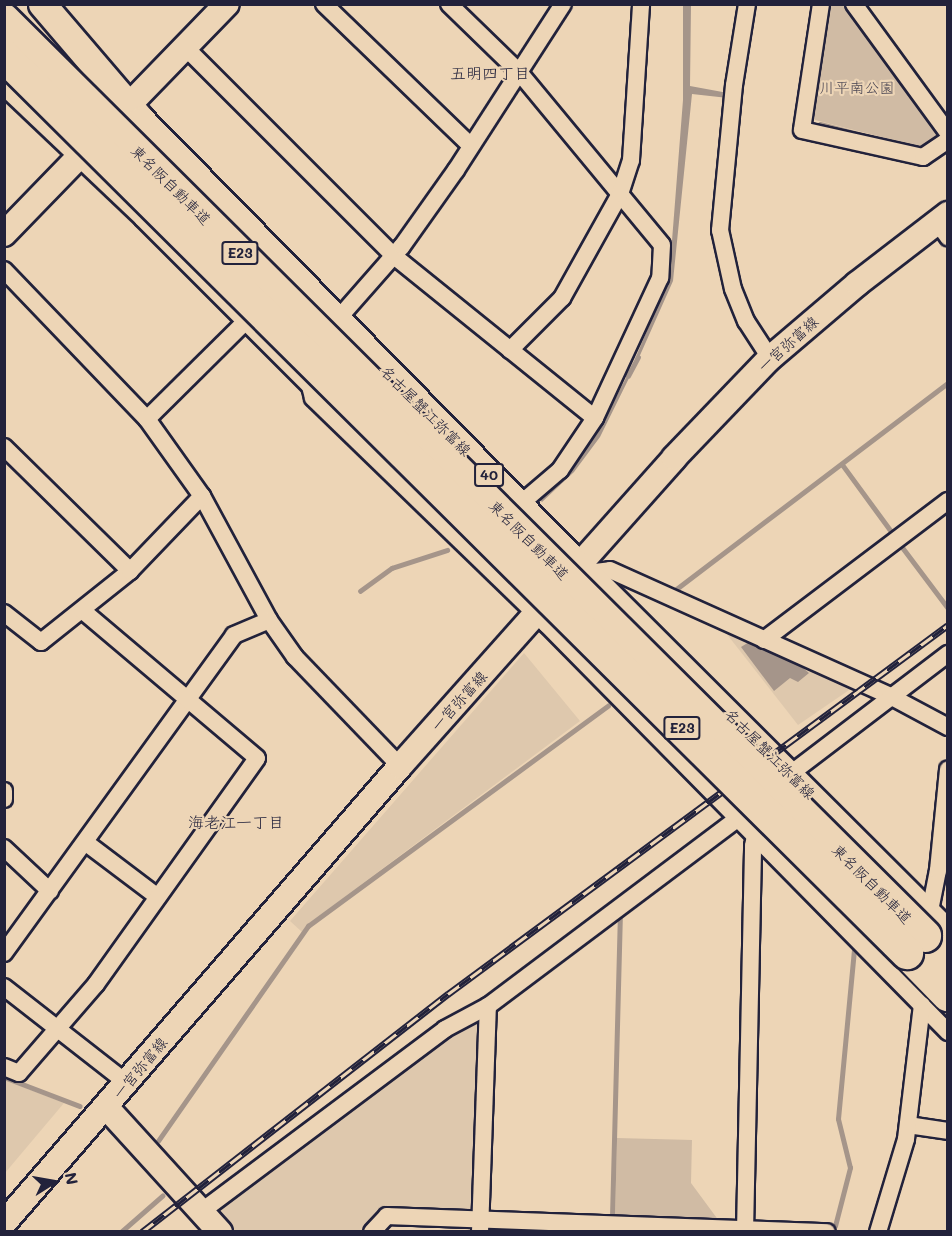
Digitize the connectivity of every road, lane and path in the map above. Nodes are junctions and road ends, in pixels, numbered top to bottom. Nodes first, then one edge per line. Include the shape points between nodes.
1 (42, 4) edge
2 (227, 4) edge
3 (324, 4) edge
4 (449, 4) edge
5 (562, 4) edge
6 (641, 4) edge
7 (747, 4) edge
8 (821, 4) edge
9 (854, 4) edge
10 (4, 20) edge
11 (186, 48) junction
12 (4, 56) edge
13 (519, 72) junction
14 (4, 87) edge
15 (129, 107) junction
16 (948, 133) edge
17 (948, 140) edge
18 (471, 146) junction
19 (78, 158) junction
20 (620, 194) junction
21 (944, 224) edge
22 (4, 234) edge
23 (394, 256) junction
24 (4, 270) edge
25 (337, 320) junction
26 (245, 322) junction
27 (359, 343) junction
28 (510, 350) junction
29 (770, 358) junction
30 (313, 398) junction
31 (147, 418) junction
32 (595, 418) junction
33 (4, 447) edge
34 (202, 496) junction
35 (948, 501) edge
36 (519, 505) junction
37 (582, 569) junction
38 (130, 571) junction
39 (81, 610) junction
40 (536, 614) junction
41 (5, 616) edge
42 (269, 620) junction
43 (764, 640) junction
44 (948, 654) edge
45 (890, 696) junction
46 (188, 700) junction
47 (948, 727) edge
48 (400, 766) junction
49 (948, 769) edge
50 (789, 774) junction
51 (4, 791) edge
52 (4, 799) edge
53 (738, 819) junction
54 (755, 836) junction
55 (85, 842) junction
56 (4, 848) edge
57 (50, 891) junction
58 (158, 897) junction
59 (938, 925) edge
60 (4, 953) edge
61 (948, 961) edge
62 (4, 987) edge
63 (935, 1000) edge
64 (489, 1006) junction
65 (57, 1029) junction
66 (948, 1032) edge
67 (4, 1067) edge
68 (127, 1083) junction
69 (107, 1108) junction
70 (908, 1125) junction
71 (948, 1131) edge
72 (202, 1211) junction
73 (4, 1223) edge
74 (480, 1225) edge
75 (746, 1230) edge
76 (220, 1232) edge
77 (372, 1232) edge
78 (827, 1232) edge
79 (878, 1232) edge

1 - 15 main road, 名古屋蟹江弥富線 / 40
2 - 11 main road
3 - 18 street
4 - 13 street
5 - 13 street
6 - 20 street via 631,160
7 - 29 street via 734,85 720,230 746,321
8 - 17 street via 802,130 923,157
9 - 16 street
10 - 61 highway, 東名阪自動車道 / E23, bridge
11 - 15 main road
11 - 23 street
12 - 63 highway, 東名阪自動車道 / E23, bridge
13 - 18 street
13 - 20 street
14 - 19 street
15 - 19 main road
15 - 25 main road, 名古屋蟹江弥富線 / 40
18 - 23 street
19 - 22 main road
19 - 26 street
20 - 28 street via 562,298
20 - 32 street via 662,245 660,278
21 - 29 main road, 一宮弥富線 via 857,284
23 - 25 street
23 - 28 street
24 - 31 street
25 - 27 main road, 名古屋蟹江弥富線 / 40
26 - 30 street via 310,386
26 - 31 street
27 - 30 street
27 - 36 main road, 名古屋蟹江弥富線 / 40
28 - 32 street
29 - 37 main road, 一宮弥富線
30 - 40 street
31 - 34 street
32 - 36 street via 560,470
33 - 38 street
34 - 38 street
34 - 42 street
35 - 43 street
36 - 37 main road, 名古屋蟹江弥富線 / 40
37 - 40 main road, 一宮弥富線
37 - 43 street via 610,570
37 - 50 main road, 名古屋蟹江弥富線 / 40
38 - 39 street
39 - 41 street via 41,642
39 - 46 street
40 - 48 main road, 一宮弥富線
40 - 53 street
42 - 46 street via 234,635
42 - 48 street via 295,657
43 - 45 street
44 - 45 street
45 - 47 street
45 - 50 street
46 - 55 street
46 - 58 street via 257,758
48 - 68 main road, 一宮弥富線
49 - 59 street via 938,870
50 - 53 street
50 - 59 main road, 名古屋蟹江弥富線 / 40
51 - 52 street
53 - 54 street
53 - 64 street
54 - 63 street
54 - 75 street
55 - 57 street
55 - 58 street
56 - 57 street
57 - 60 street
58 - 65 street via 96,984
62 - 65 street
63 - 66 street
63 - 70 street
64 - 72 street via 445,1029
64 - 74 street
65 - 67 street via 19,1073
65 - 68 street
68 - 69 main road, 一宮弥富線
69 - 72 main road
69 - 73 main road, 一宮弥富線
70 - 71 street
70 - 79 street
72 - 76 main road
74 - 75 street
74 - 77 street via 387,1216
75 - 78 street

